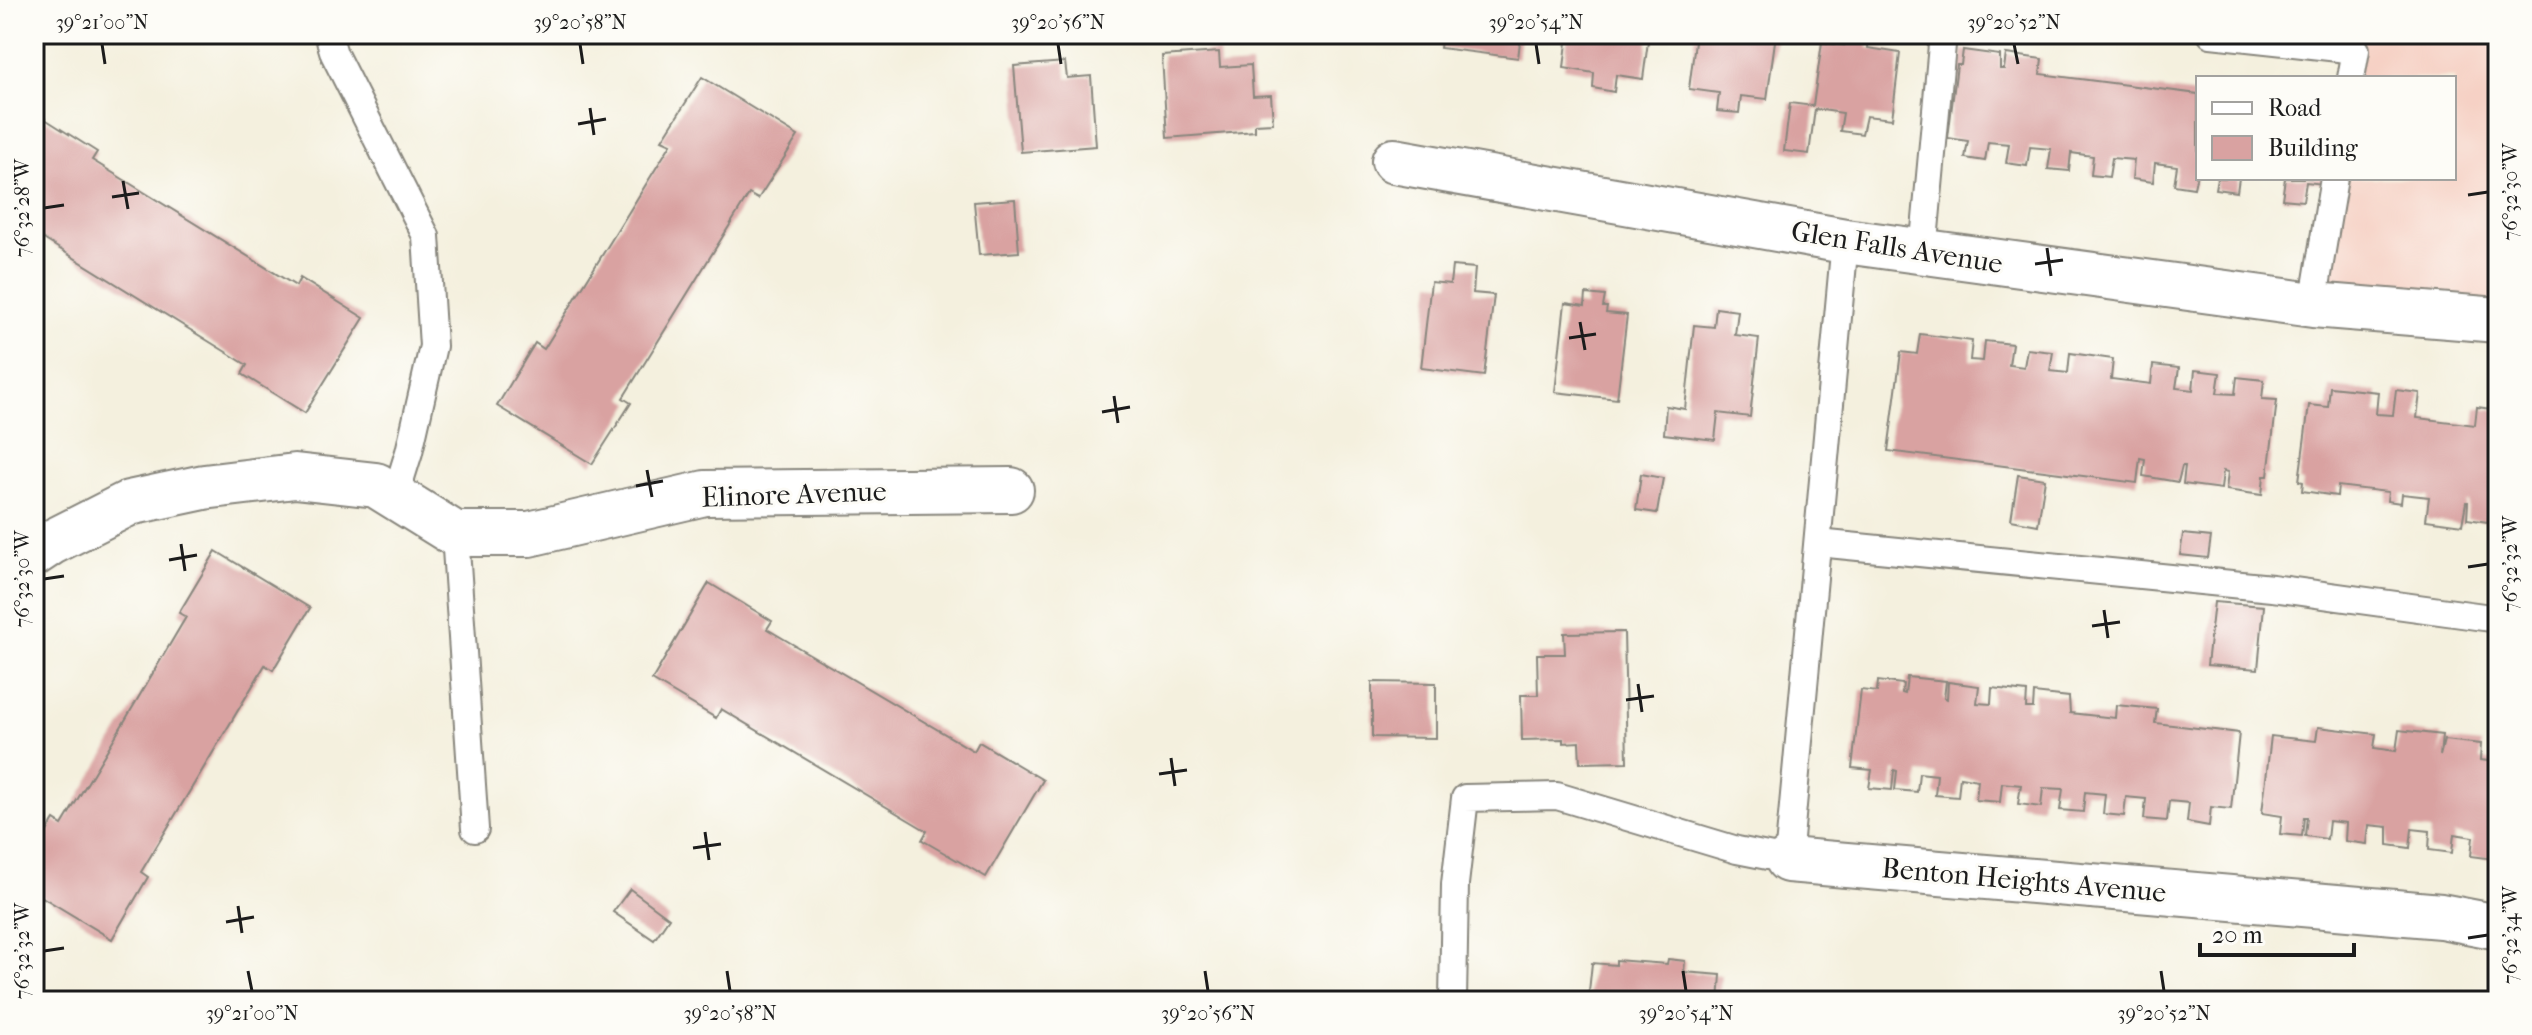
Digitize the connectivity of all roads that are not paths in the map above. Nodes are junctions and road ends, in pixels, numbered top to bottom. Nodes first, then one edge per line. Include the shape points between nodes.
1 (328, 34) edge
2 (1943, 34) edge
3 (2211, 34) edge
4 (2351, 76) edge
5 (1394, 161) dead end
6 (2334, 180) edge
7 (1845, 241) junction
8 (1923, 252) junction
9 (2313, 305) junction
10 (2498, 320) edge
11 (1011, 490) dead end
12 (395, 497) junction
13 (455, 534) junction
14 (1818, 543) junction
15 (34, 554) edge
16 (2498, 619) edge
17 (475, 829) dead end
18 (1788, 860) junction
19 (2498, 927) edge
20 (1453, 1001) edge

1 - 12 lane via 426,236 433,346
2 - 8 lane
3 - 4 lane via 2356,50
5 - 7 street, Glen Falls Avenue
6 - 9 lane
7 - 8 street, Glen Falls Avenue
7 - 14 lane
8 - 9 street, Glen Falls Avenue
9 - 10 street, Glen Falls Avenue
11 - 13 street, Elinore Avenue via 705,493 529,534
12 - 13 street
12 - 15 street via 376,485 295,476 204,487 129,503
13 - 17 lane
14 - 16 lane via 2272,588
14 - 18 lane
18 - 19 street, Benton Heights Avenue via 2441,916
18 - 20 lane via 1557,796 1465,798 1455,884

